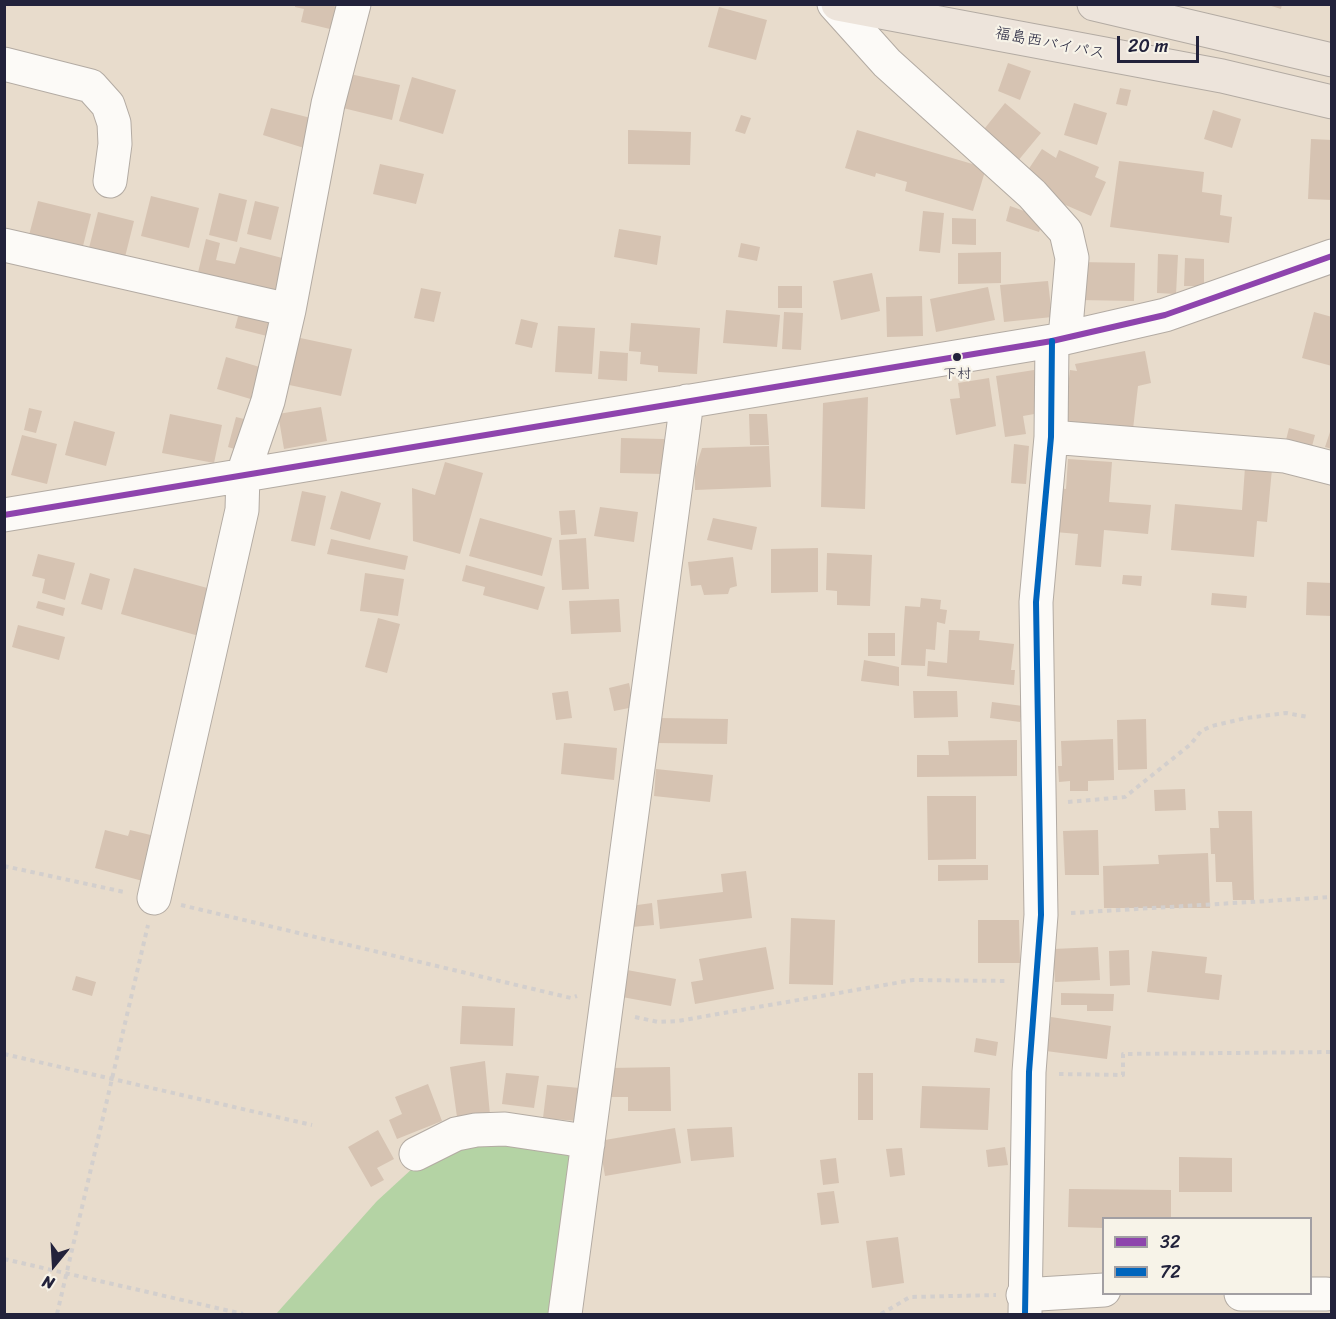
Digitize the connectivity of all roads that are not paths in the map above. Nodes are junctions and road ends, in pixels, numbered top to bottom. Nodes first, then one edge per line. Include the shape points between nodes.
1 (354, 4) edge
2 (836, 4) edge
3 (1094, 4) edge
4 (1332, 60) edge
5 (4, 64) edge
6 (1332, 102) edge
7 (110, 181) dead end
8 (4, 245) edge
9 (1332, 256) edge
10 (289, 310) junction
11 (1059, 340) junction
12 (687, 401) junction
13 (1051, 437) junction
14 (1332, 468) edge
15 (243, 474) junction
16 (4, 515) edge
17 (154, 898) road end
18 (588, 1144) junction
19 (416, 1154) dead end
20 (1102, 1290) edge
21 (1312, 1294) edge
22 (1326, 1294) dead end
23 (1024, 1305) edge
24 (565, 1314) edge

1 - 10 street via 328,104
2 - 6 highway, 福島西バイパス via 1222,76
2 - 11 street via 887,63 1032,194 1066,232 1072,258
3 - 4 highway
5 - 7 street via 91,86 108,105 114,123
8 - 10 street
9 - 11 street via 1165,315
10 - 15 street via 268,401
11 - 12 street
11 - 13 street
12 - 15 street
12 - 18 street
13 - 14 street via 1285,456
13 - 23 street via 1036,602 1041,915 1029,1072
15 - 16 street
15 - 17 street via 242,510
18 - 19 street via 522,1131 476,1130 456,1134
18 - 24 street
20 - 23 street
21 - 22 street

